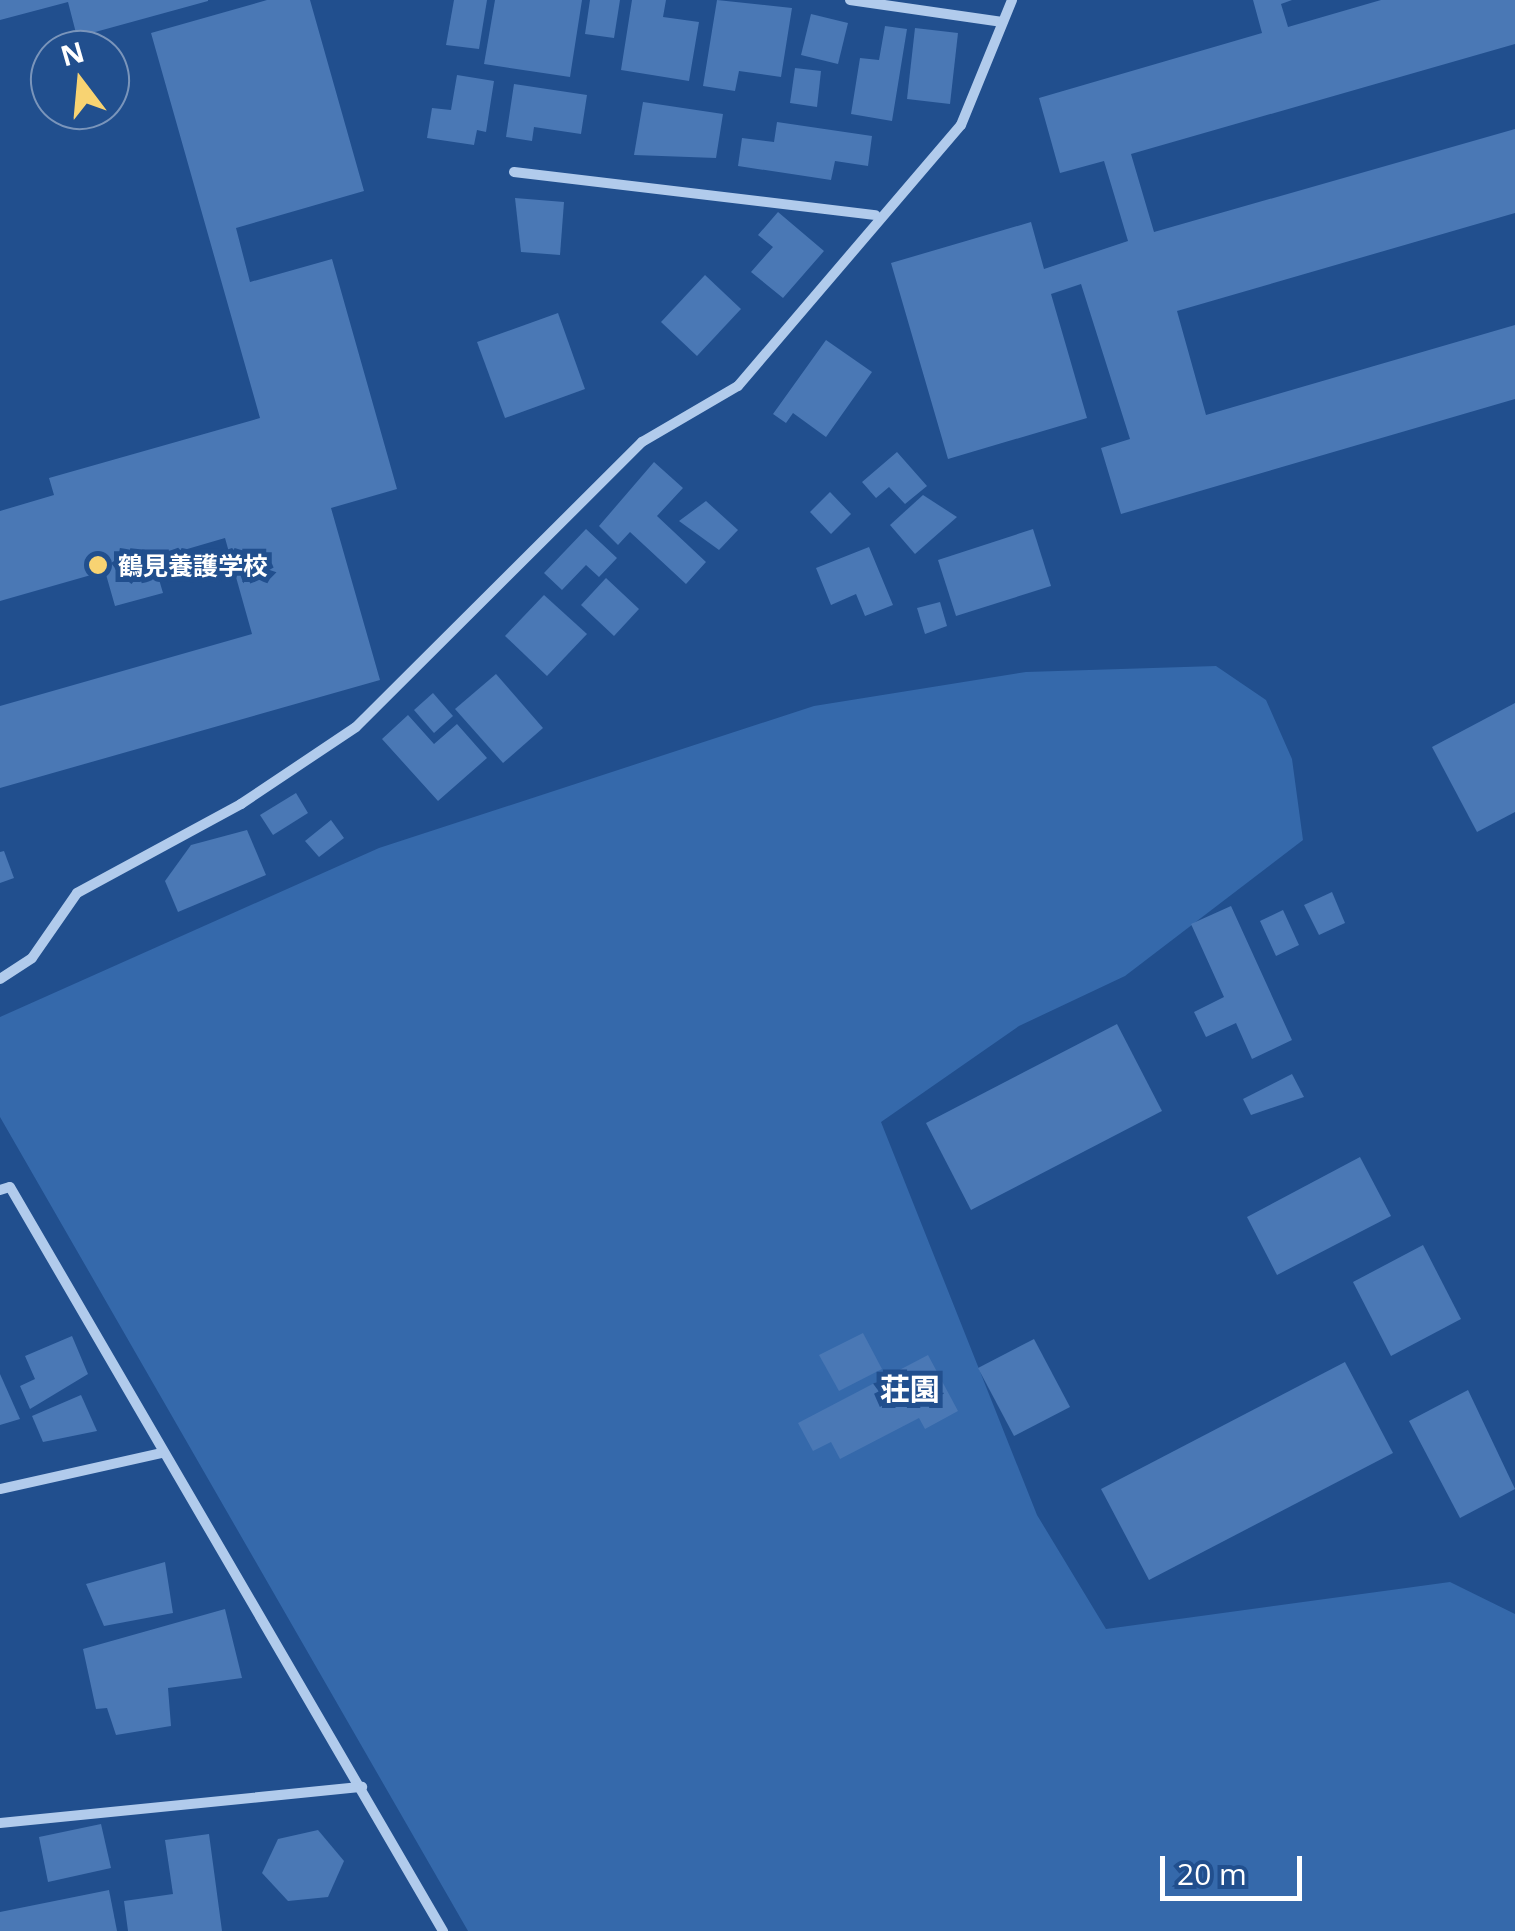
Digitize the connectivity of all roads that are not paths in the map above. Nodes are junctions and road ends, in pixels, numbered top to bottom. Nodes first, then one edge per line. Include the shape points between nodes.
1 (850, 0) edge
2 (1012, 0) edge
3 (1002, 22) junction
4 (514, 172) dead end
5 (876, 215) junction
6 (0, 980) edge
7 (0, 1190) edge
8 (161, 1453) junction
9 (0, 1490) edge
10 (362, 1786) junction
11 (0, 1824) edge
12 (443, 1931) edge

1 - 3 street
2 - 3 street
3 - 5 street via 961,125
4 - 5 street
5 - 6 street via 738,386 642,442 356,727 241,804 77,893 32,958
7 - 8 street via 10,1188
8 - 9 street
8 - 10 street
10 - 11 street
10 - 12 street

